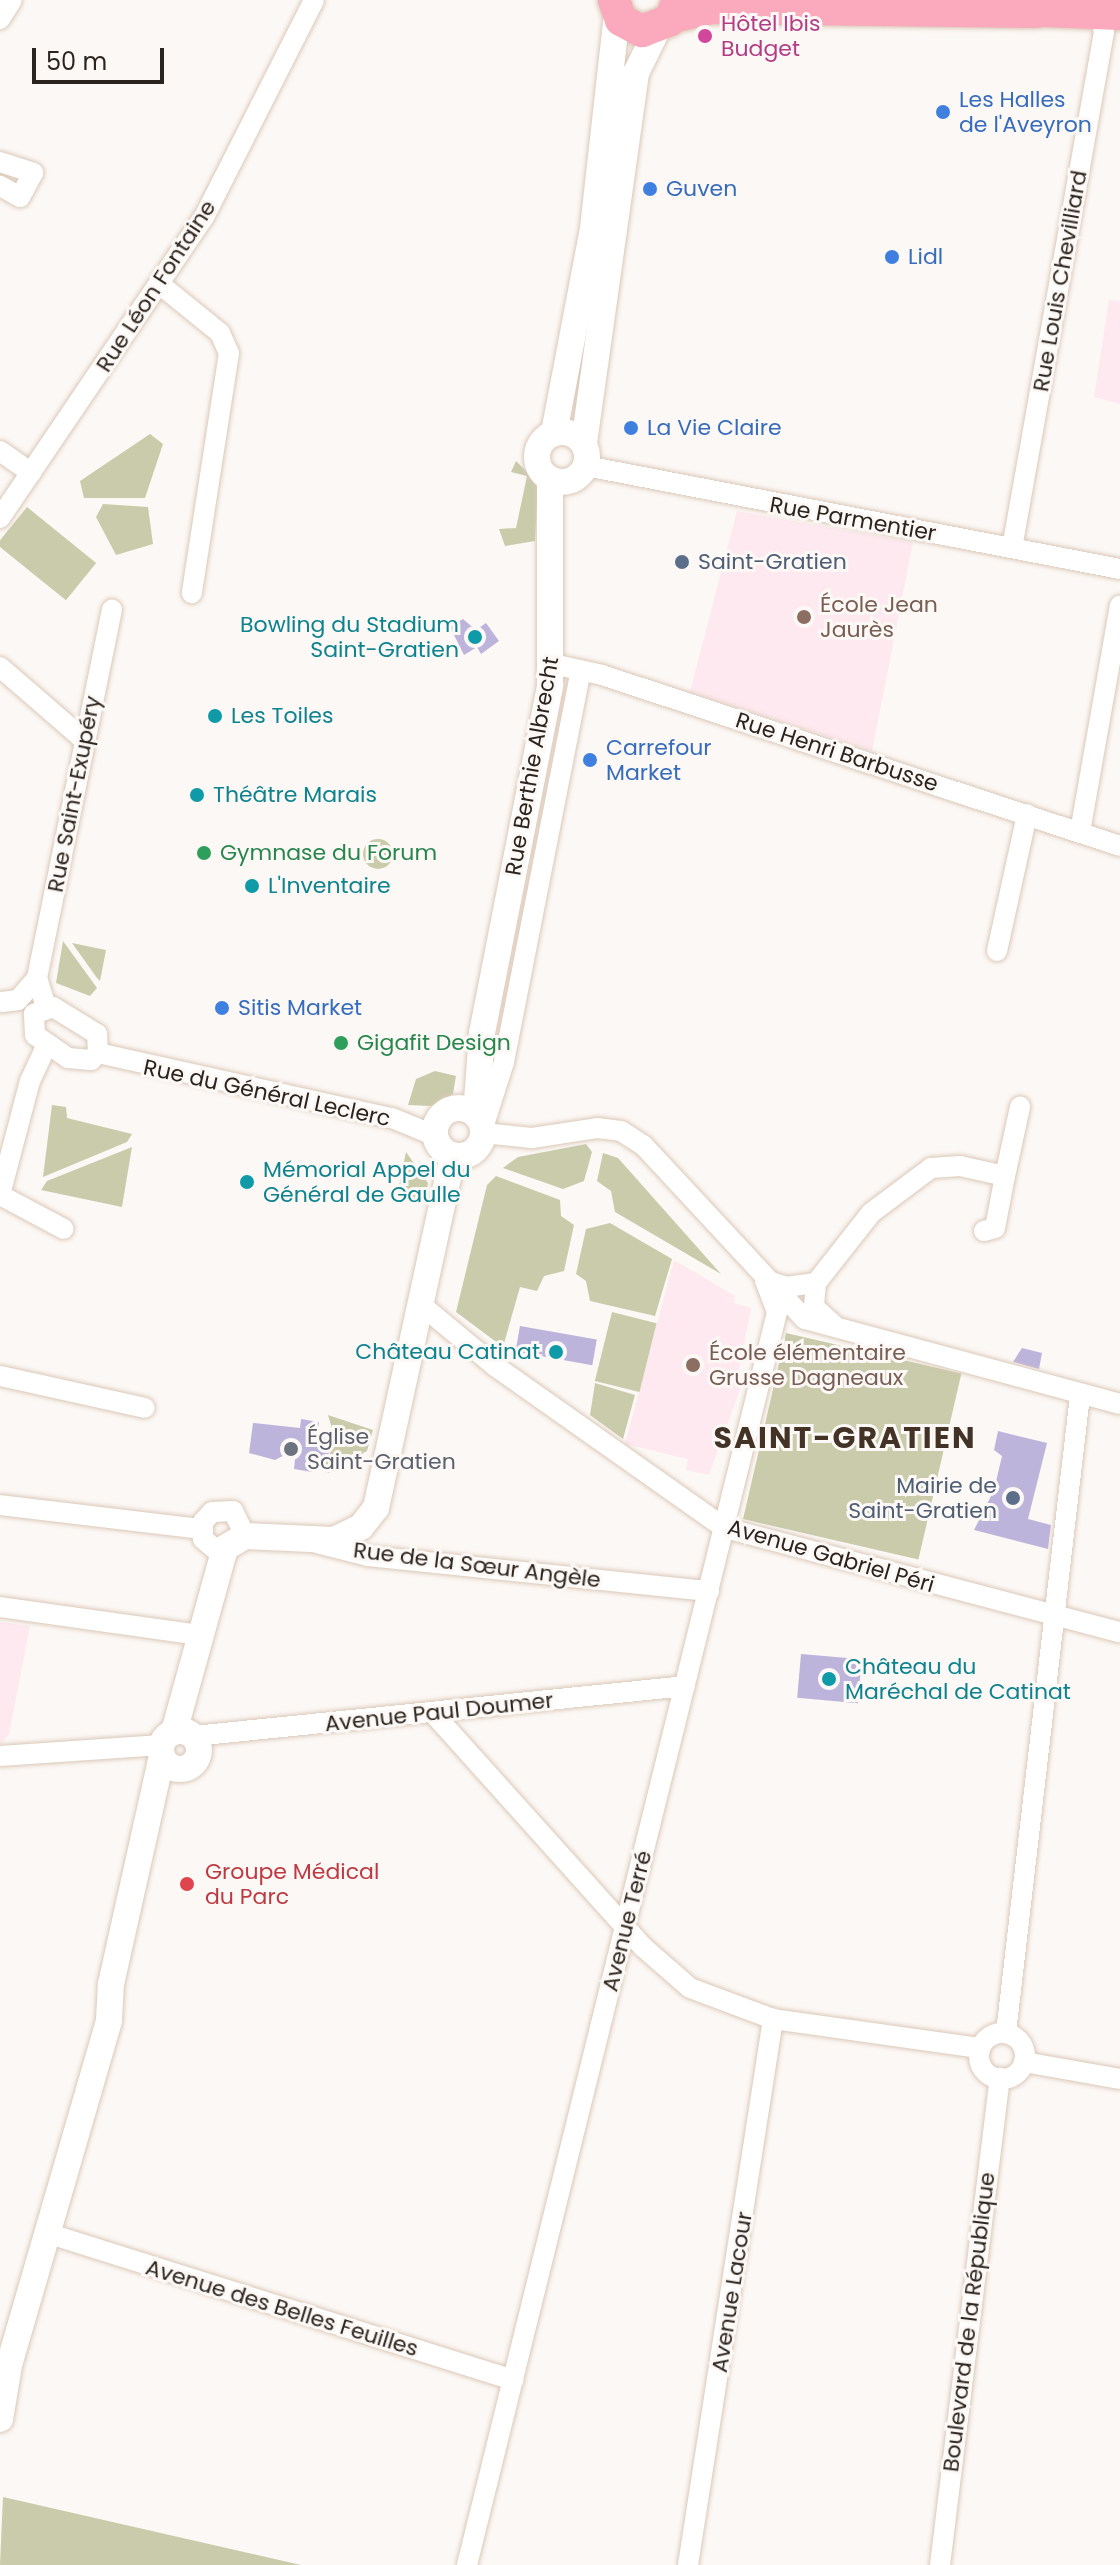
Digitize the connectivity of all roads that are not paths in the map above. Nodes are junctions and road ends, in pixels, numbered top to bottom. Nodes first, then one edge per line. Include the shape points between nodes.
1 (12, 0) edge
2 (314, 0) edge
3 (869, 0) edge
4 (611, 5) edge
5 (1036, 12) junction
6 (1110, 14) edge
7 (670, 15) edge
8 (0, 19) edge
9 (0, 162) edge
10 (0, 186) edge
11 (614, 257) junction
12 (162, 286) junction
13 (575, 312) junction
14 (554, 433) junction
15 (0, 451) edge
16 (585, 455) junction
17 (31, 473) junction
18 (555, 486) junction
19 (0, 518) edge
20 (1012, 548) junction
21 (1120, 569) edge
22 (192, 593) dead end
23 (1120, 606) edge
24 (112, 610) dead end
25 (552, 664) junction
26 (581, 671) junction
27 (1, 672) edge
28 (83, 739) junction
29 (1027, 814) junction
30 (1080, 832) junction
31 (1120, 846) edge
32 (997, 951) dead end
33 (37, 978) junction
34 (1, 1001) edge
35 (40, 1011) junction
36 (47, 1045) junction
37 (98, 1053) junction
38 (1020, 1107) dead end
39 (461, 1128) junction
40 (1005, 1176) junction
41 (0, 1195) edge
42 (64, 1229) dead end
43 (984, 1231) dead end
44 (765, 1280) junction
45 (816, 1283) junction
46 (419, 1303) junction
47 (838, 1328) junction
48 (0, 1376) edge
49 (1080, 1395) junction
50 (1120, 1404) edge
51 (145, 1408) dead end
52 (0, 1505) edge
53 (725, 1528) junction
54 (201, 1529) junction
55 (245, 1536) junction
56 (313, 1542) junction
57 (221, 1554) junction
58 (709, 1591) junction
59 (0, 1607) edge
60 (1053, 1615) junction
61 (1120, 1632) edge
62 (200, 1635) junction
63 (684, 1686) junction
64 (433, 1713) junction
65 (175, 1748) junction
66 (0, 1756) edge
67 (625, 1927) junction
68 (773, 2019) junction
69 (1006, 2033) junction
70 (980, 2048) junction
71 (1024, 2062) junction
72 (1000, 2078) junction
73 (1120, 2079) edge
74 (50, 2234) junction
75 (12, 2352) edge
76 (514, 2380) junction
77 (2, 2412) edge
78 (467, 2565) edge
79 (688, 2565) edge
80 (940, 2565) edge

1 - 8 street
2 - 12 street, Rue Léon Fontaine
3 - 5 main road
4 - 7 main road via 634,29
4 - 13 street, Rue Berthie Albrecht via 618,48 593,228
5 - 6 main road
5 - 7 main road via 712,8
6 - 20 street, Rue Louis Chevilliard
7 - 11 street, Rue Berthie Albrecht via 636,73
9 - 10 street via 33,173 20,197
11 - 13 street, Rue Berthie Albrecht
11 - 16 street, Rue Berthie Albrecht
12 - 17 street, Rue Léon Fontaine
12 - 22 street via 220,333 229,353
13 - 14 street, Rue Berthie Albrecht
14 - 16 street via 571,433
14 - 18 street, Rue Berthie Albrecht via 537,452
15 - 17 street
16 - 18 street
16 - 20 street, Rue Parmentier
17 - 19 street, Rue Léon Fontaine
18 - 25 street, Rue Berthie Albrecht
20 - 21 street, Rue Parmentier
23 - 30 street
24 - 28 street, Rue Saint-Exupéry
25 - 26 street, Rue Henri Barbusse
25 - 39 street, Rue Berthie Albrecht
26 - 29 street, Rue Henri Barbusse
26 - 39 street, Rue Berthie Albrecht via 504,1062
27 - 28 street
28 - 33 street, Rue Saint-Exupéry
29 - 30 street, Rue Henri Barbusse
29 - 32 street
30 - 31 street, Rue Henri Barbusse
33 - 34 street via 18,1000
33 - 35 street, Rue Saint-Exupéry
34 - 35 street
35 - 36 street via 35,1035
35 - 37 street via 63,1010 97,1034
36 - 37 street, Rue du Général Leclerc via 80,1063
36 - 41 street via 30,1081
37 - 39 street, Rue du Général Leclerc via 392,1118
38 - 40 street
39 - 44 street, Rue du Général Leclerc via 532,1138 597,1128 621,1131 644,1146
39 - 46 street
40 - 43 street via 995,1228
40 - 45 street via 960,1166 915,1175 871,1213
41 - 42 street
44 - 45 street via 786,1287
44 - 47 street, Rue du Général Leclerc via 805,1319
44 - 53 street, Avenue Terré via 777,1312
45 - 47 street via 814,1307
46 - 53 street, Avenue Gabriel Péri via 495,1366
46 - 56 street via 376,1508 351,1534
47 - 49 street, Rue du Général Leclerc
48 - 51 street
49 - 50 street, Rue du Général Leclerc
49 - 60 street
52 - 54 street
53 - 58 street, Avenue Terré
53 - 60 street, Avenue Gabriel Péri
54 - 55 street via 206,1517 223,1509 238,1515
54 - 57 street via 207,1546
55 - 56 street, Rue de la Sœur Angèle
55 - 57 street
56 - 58 street, Rue de la Sœur Angèle via 368,1556
57 - 62 street
58 - 63 street, Avenue Terré
59 - 62 street
60 - 61 street, Avenue Gabriel Péri
60 - 69 street
62 - 65 street
63 - 64 street, Avenue Paul Doumer
63 - 67 street, Avenue Terré
64 - 65 street, Avenue Paul Doumer
64 - 67 street
65 - 66 street, Avenue Paul Doumer
65 - 74 street via 136,1881
67 - 68 street via 690,1988
67 - 76 street, Avenue Terré
68 - 70 street
68 - 79 street, Avenue Lacour
69 - 70 street via 988,2038
69 - 71 street via 1023,2047
70 - 72 street via 983,2068
71 - 72 street via 1015,2074
71 - 73 street
72 - 80 street, Boulevard de la République
74 - 75 street via 27,2322
74 - 76 street, Avenue des Belles Feuilles
75 - 77 street
76 - 78 street, Avenue Terré

